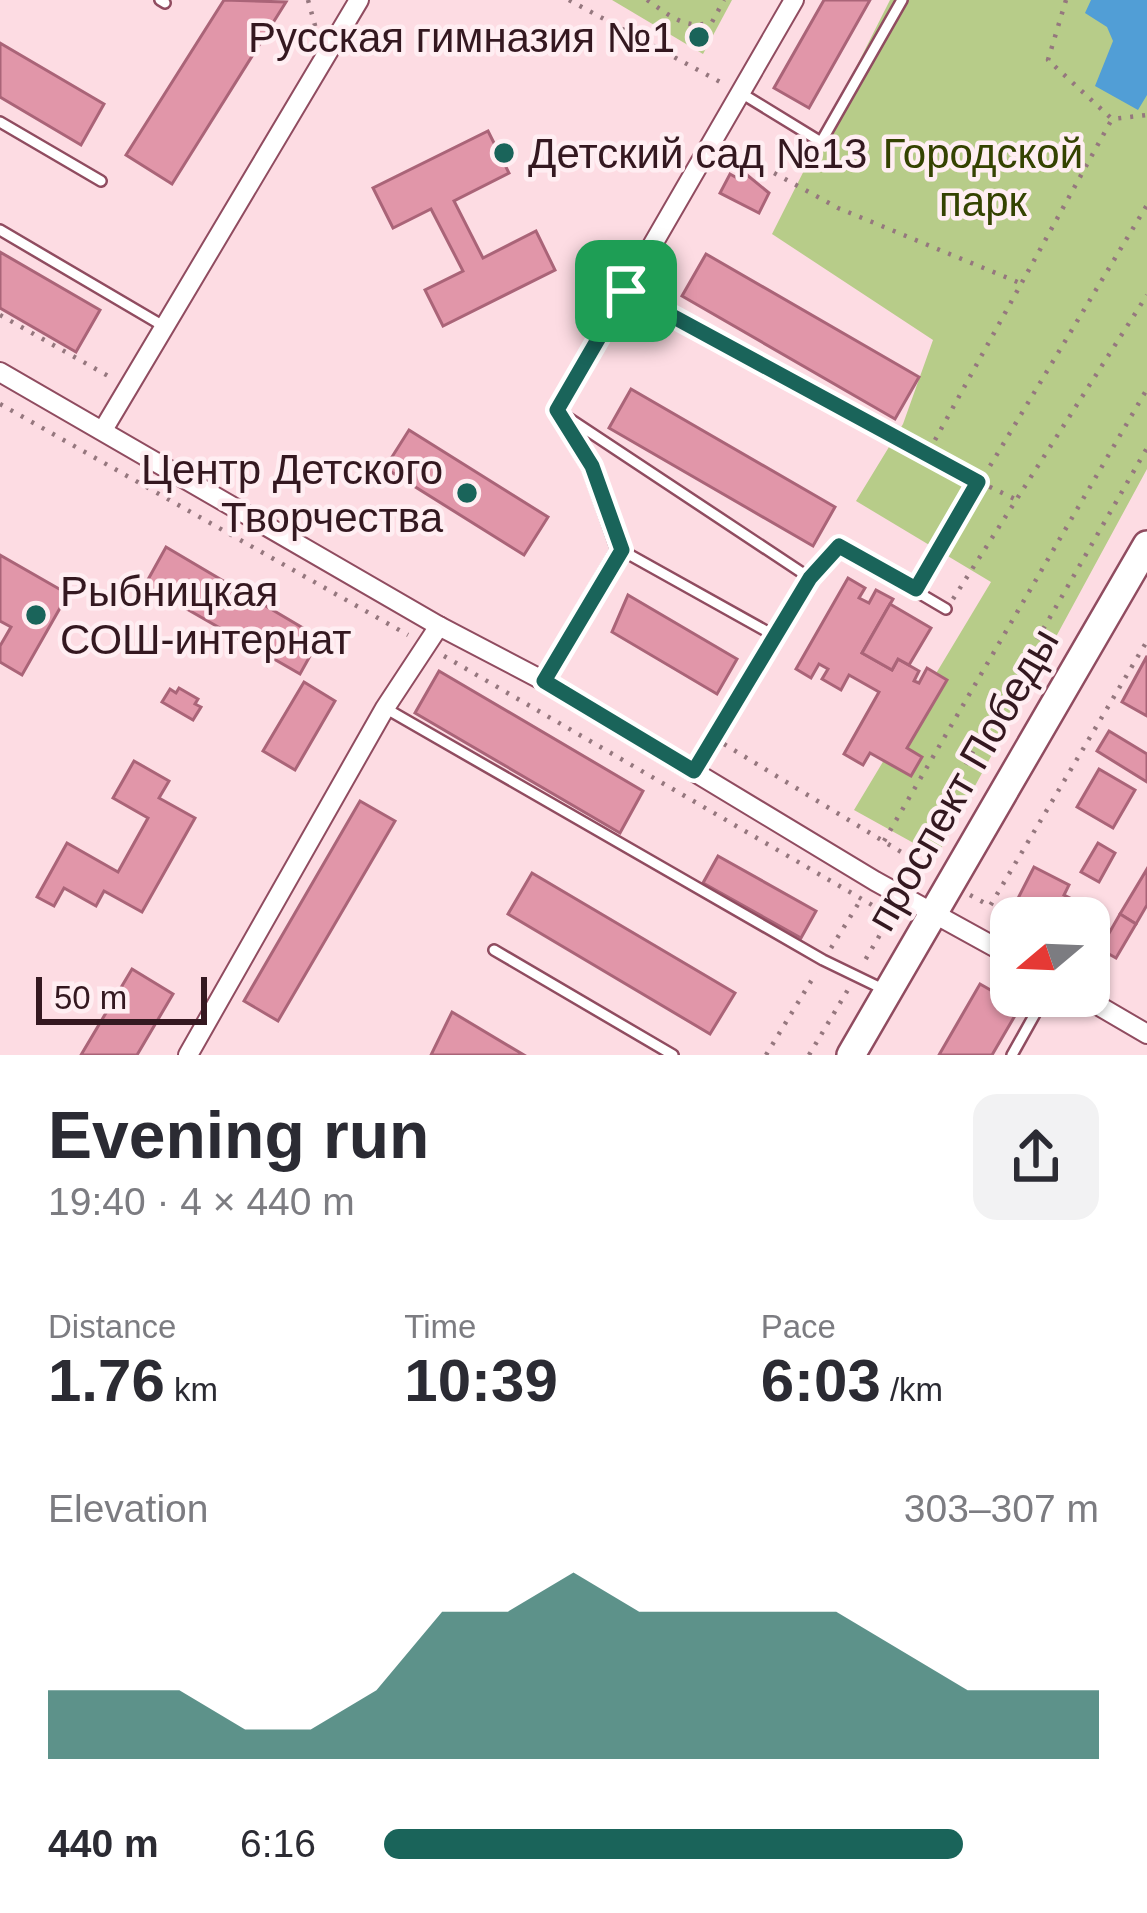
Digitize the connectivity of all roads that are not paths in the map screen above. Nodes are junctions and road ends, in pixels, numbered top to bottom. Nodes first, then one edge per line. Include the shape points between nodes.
1 (359, 0) edge
2 (794, 0) edge
3 (902, 0) edge
4 (741, 93) junction
5 (0, 122) edge
6 (101, 181) dead end
7 (0, 230) edge
8 (626, 291) junction
9 (165, 327) junction
10 (0, 372) edge
11 (557, 410) junction
12 (103, 430) junction
13 (947, 465) road end
14 (1147, 545) edge
15 (622, 550) junction
16 (810, 578) junction
17 (946, 609) road end
18 (439, 626) junction
19 (775, 636) junction
20 (544, 681) junction
21 (385, 708) junction
22 (694, 771) junction
23 (932, 912) junction
24 (990, 944) edge
25 (494, 950) dead end
26 (890, 992) junction
27 (1110, 1012) edge
28 (1033, 1017) edge
29 (1147, 1034) edge
30 (188, 1055) edge
31 (673, 1055) edge
32 (851, 1055) edge
33 (1012, 1055) edge

1 - 9 street
2 - 4 street
3 - 4 lane via 821,142
4 - 8 street
5 - 6 lane
7 - 9 lane
8 - 11 street
8 - 13 lane
9 - 12 street
10 - 12 street
11 - 15 street via 592,466
11 - 16 lane
12 - 18 street
14 - 23 street, проспект Победы
15 - 19 lane
15 - 20 street
16 - 17 lane via 839,546
16 - 19 lane
18 - 20 street
18 - 21 street
19 - 22 lane
20 - 22 street
21 - 26 lane
21 - 30 street
22 - 23 street
23 - 24 street
23 - 26 street, проспект Победы
25 - 31 lane
26 - 32 street, проспект Победы
27 - 29 street
28 - 33 lane

